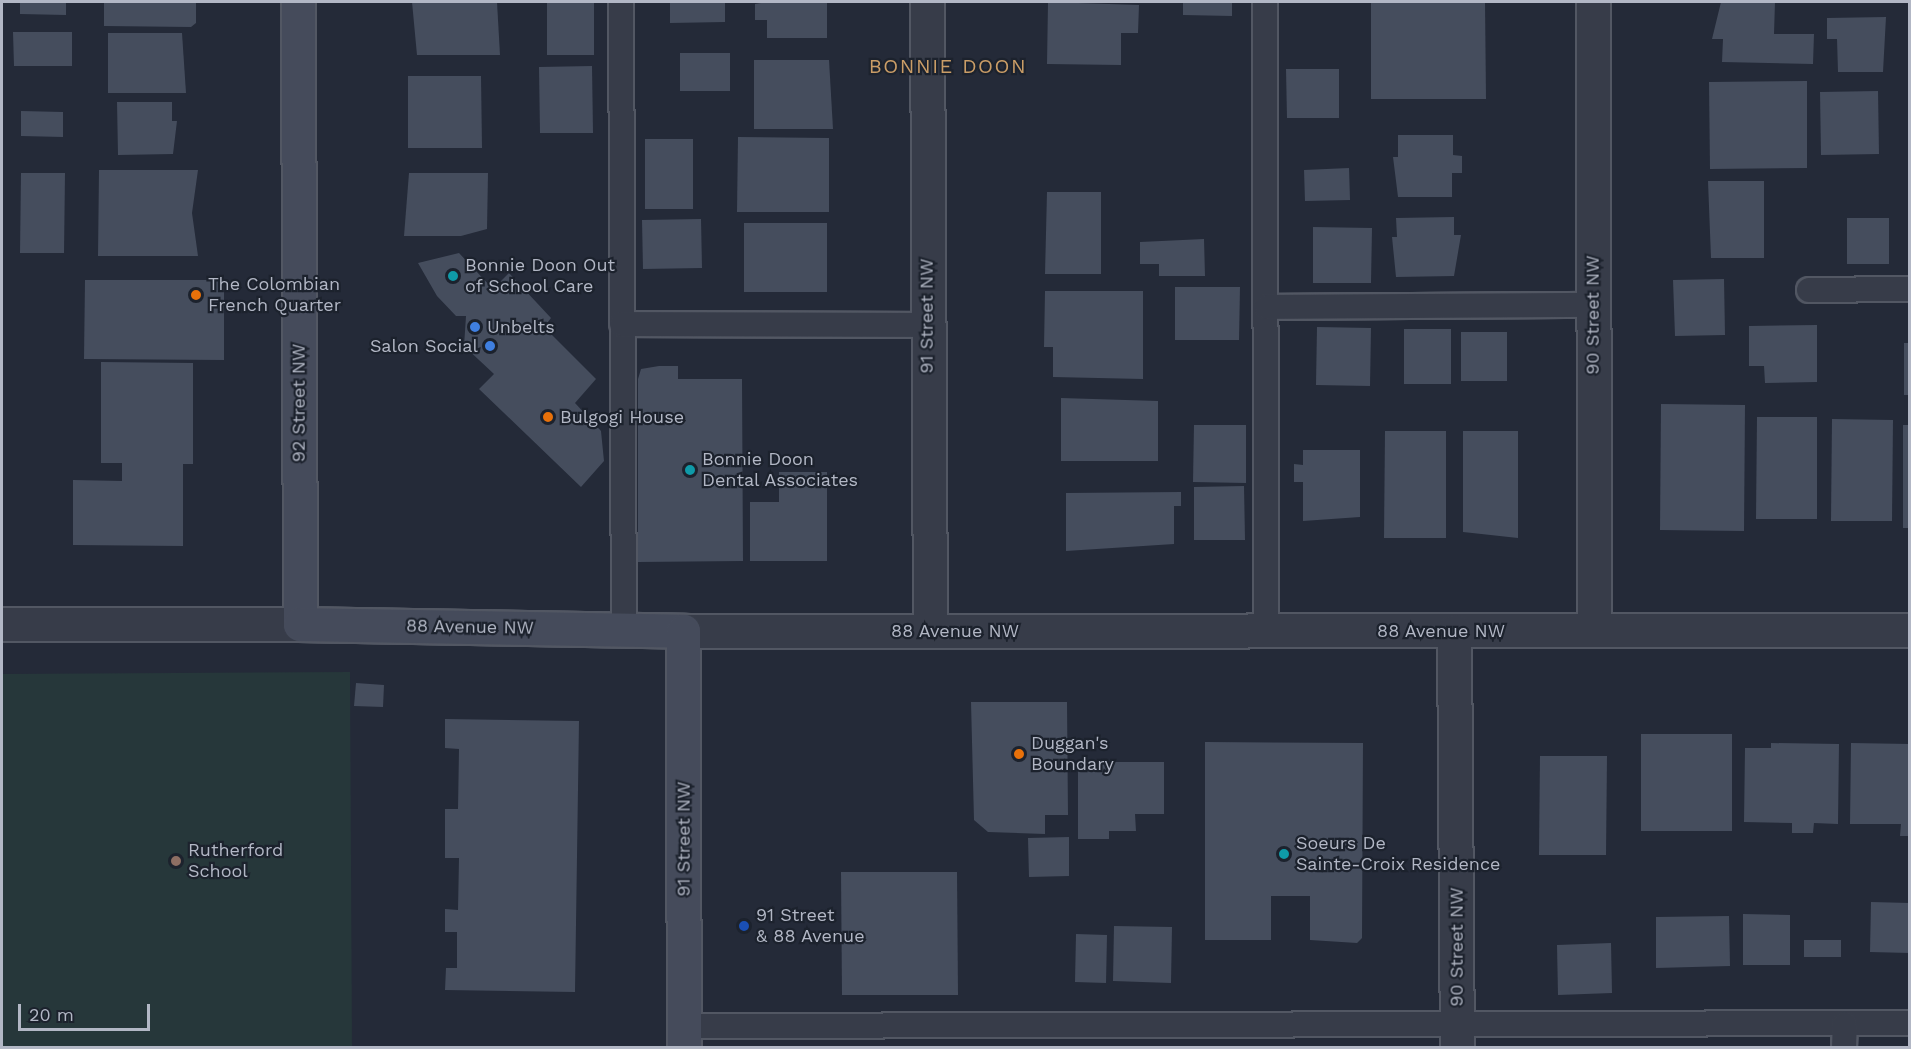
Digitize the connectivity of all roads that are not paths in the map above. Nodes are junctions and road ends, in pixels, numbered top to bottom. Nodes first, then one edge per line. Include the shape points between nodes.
1 (298, 2) edge
2 (621, 2) edge
3 (927, 2) edge
4 (1265, 2) edge
5 (1593, 2) edge
6 (1910, 289) edge
7 (1809, 290) dead end
8 (1593, 304) junction
9 (1267, 308) junction
10 (622, 324) junction
11 (927, 325) junction
12 (2, 624) edge
13 (300, 624) junction
14 (1594, 629) junction
15 (624, 630) junction
16 (1910, 630) edge
17 (683, 631) junction
18 (930, 631) junction
19 (1266, 631) junction
20 (1454, 631) junction
21 (1910, 1023) edge
22 (1457, 1036) edge
23 (1845, 1036) edge
24 (684, 1037) edge

1 - 13 street, 92 Street NW
2 - 10 lane
3 - 11 street, 91 Street NW
4 - 9 lane
5 - 8 street, 90 Street NW
6 - 7 lane
8 - 9 lane
8 - 14 street, 90 Street NW
9 - 19 lane
10 - 11 lane
10 - 15 lane
11 - 18 street, 91 Street NW
12 - 13 street, 88 Avenue NW
13 - 15 street, 88 Avenue NW
14 - 16 street, 88 Avenue NW
14 - 20 street, 88 Avenue NW
15 - 17 street, 88 Avenue NW
17 - 18 street, 88 Avenue NW
17 - 24 street, 91 Street NW
18 - 19 street, 88 Avenue NW
19 - 20 street, 88 Avenue NW
20 - 22 street, 90 Street NW
21 - 23 lane
22 - 23 lane
22 - 24 lane

